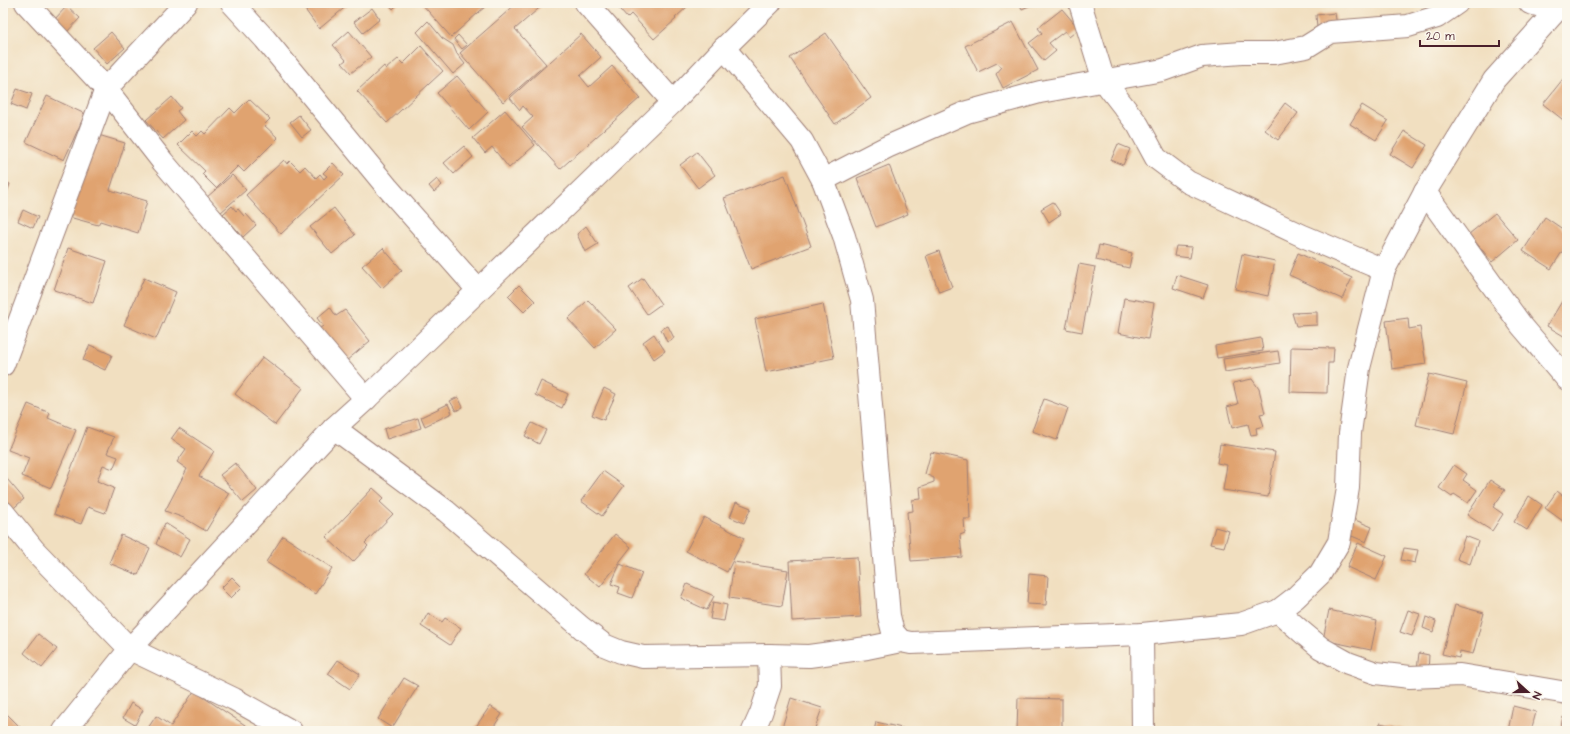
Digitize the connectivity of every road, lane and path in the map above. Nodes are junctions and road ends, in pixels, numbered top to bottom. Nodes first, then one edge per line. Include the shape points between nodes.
1 (26, 3) edge
2 (186, 3) edge
3 (232, 3) edge
4 (586, 3) edge
5 (770, 3) edge
6 (1080, 3) edge
7 (1456, 3) edge
8 (1530, 3) edge
9 (1560, 6) edge
10 (724, 48) junction
11 (1104, 81) junction
12 (106, 89) junction
13 (673, 102) junction
14 (823, 180) junction
15 (1425, 192) junction
16 (1384, 270) junction
17 (478, 290) junction
18 (3, 365) edge
19 (1567, 379) edge
20 (366, 399) junction
21 (334, 428) junction
22 (3, 512) edge
23 (1278, 611) junction
24 (1142, 634) junction
25 (901, 641) junction
26 (130, 649) junction
27 (769, 655) junction
28 (1567, 693) edge
29 (64, 731) edge
30 (291, 731) edge
31 (753, 731) edge
32 (1143, 731) edge

1 - 12 street
2 - 12 street
3 - 17 street via 265,39 387,187
4 - 13 street
5 - 10 street
6 - 11 street
7 - 11 street via 1437,17 1408,26 1330,32 1306,47 1274,53 1202,56 1163,70
8 - 9 street
9 - 15 street via 1494,80
10 - 13 street
10 - 14 street via 802,141
11 - 14 street via 1040,92 967,112 887,147
11 - 16 street via 1138,125 1156,158 1188,182
12 - 18 street
12 - 20 street via 163,162
13 - 17 street
14 - 25 street via 844,236 862,300 889,616 893,632
15 - 16 street
15 - 19 street via 1521,325
16 - 23 street via 1359,368 1350,433 1348,488 1339,542 1320,574
17 - 20 street
20 - 21 street
21 - 26 street
21 - 27 street via 446,511 604,645 643,657
22 - 26 street via 34,550
23 - 24 street via 1241,624
23 - 28 street via 1322,648 1348,663 1376,673 1410,677 1460,675
24 - 25 street via 911,643
24 - 32 street
25 - 27 street via 809,656
26 - 29 street
26 - 30 street via 234,699
27 - 31 street via 770,686

